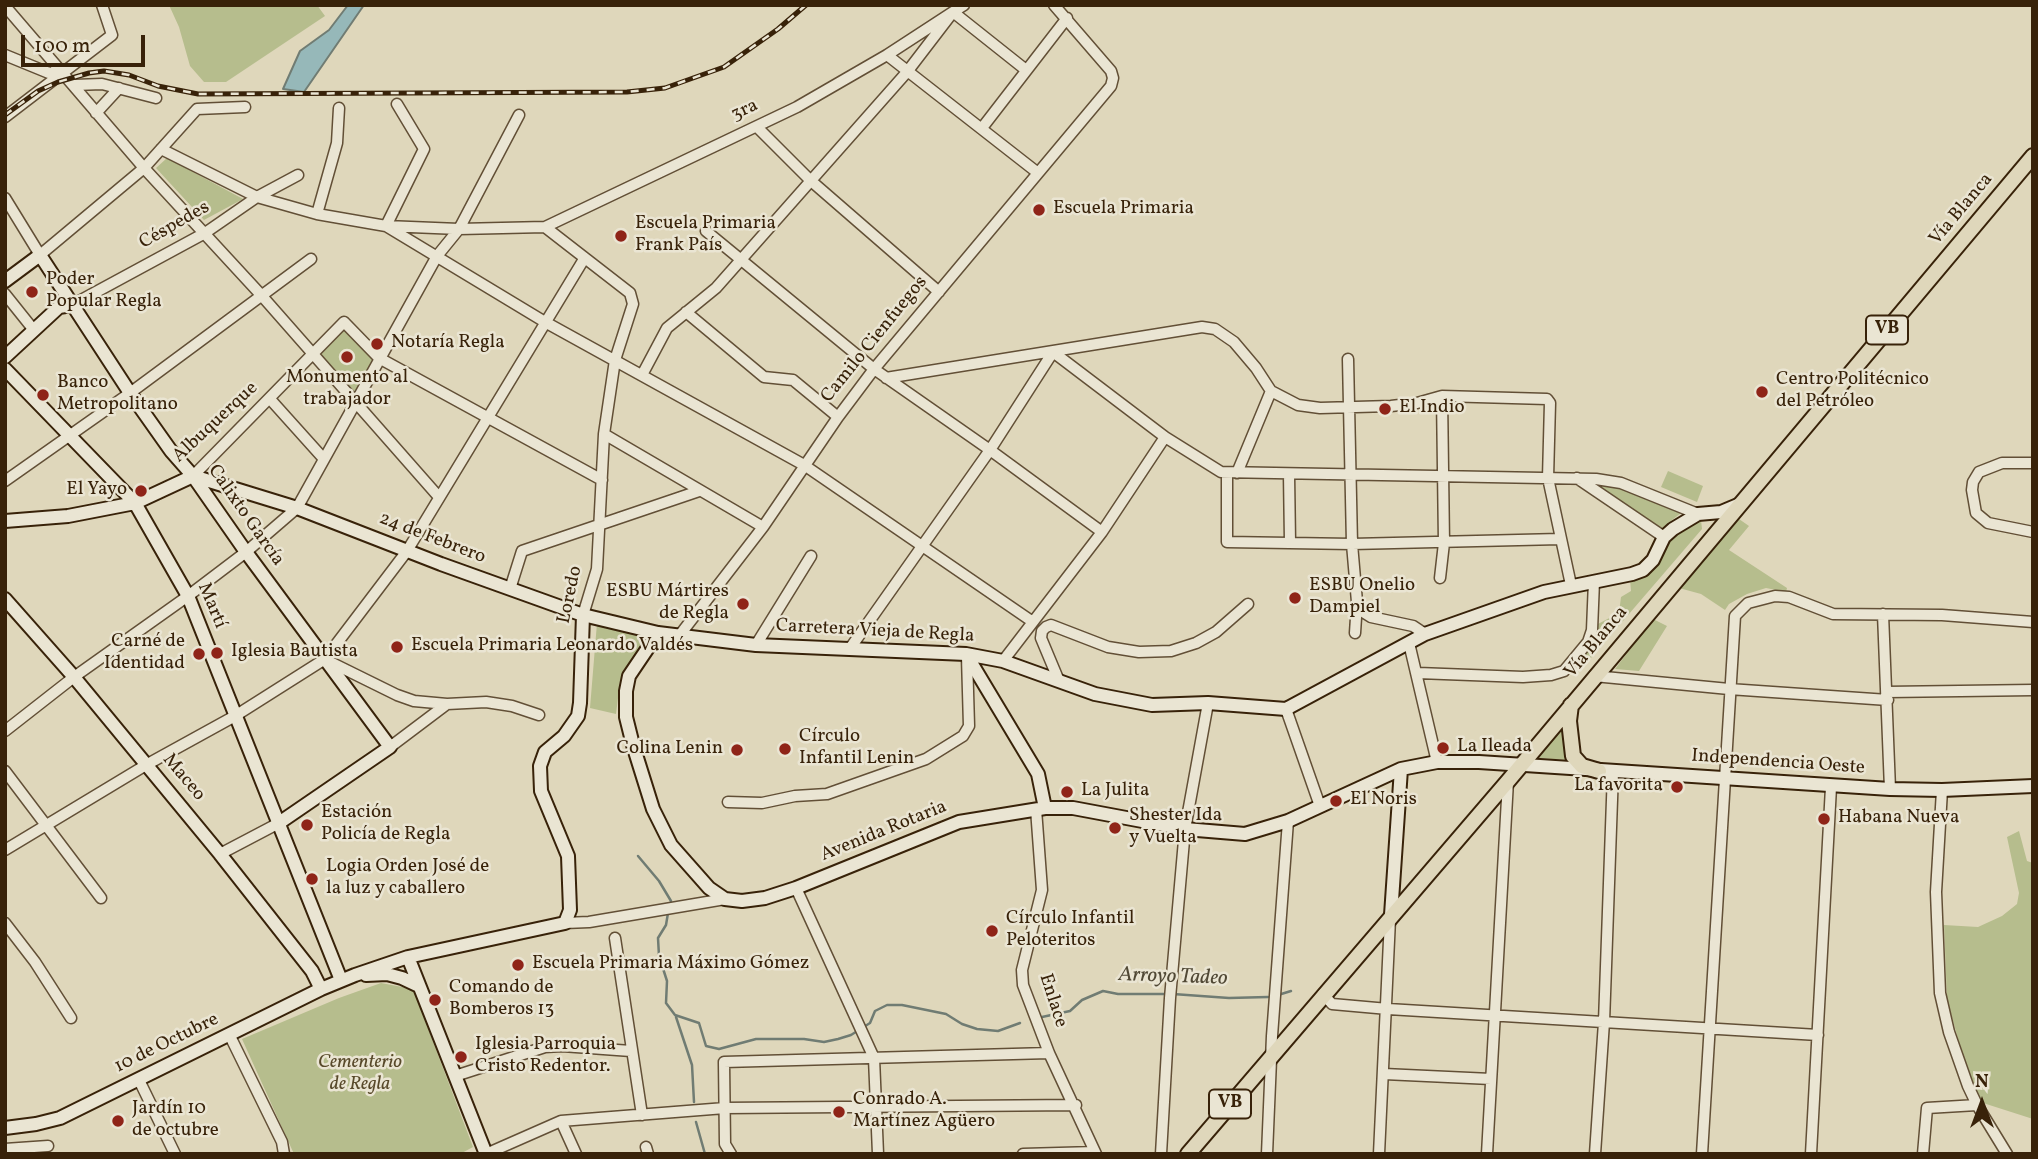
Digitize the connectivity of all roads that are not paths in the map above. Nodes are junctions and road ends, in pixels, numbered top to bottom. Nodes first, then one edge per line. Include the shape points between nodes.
1 (102, 5) edge
2 (964, 5) edge
3 (1054, 5) edge
4 (5, 6) edge
5 (953, 12) junction
6 (1067, 18) junction
7 (5, 55) edge
8 (887, 55) junction
9 (1026, 70) junction
10 (64, 71) junction
11 (907, 72) junction
12 (75, 85) junction
13 (119, 88) junction
14 (156, 98) dead end
15 (397, 104) dead end
16 (245, 107) dead end
17 (339, 108) dead end
18 (96, 113) junction
19 (519, 115) dead end
20 (5, 117) edge
21 (757, 127) junction
22 (982, 128) junction
23 (161, 149) junction
24 (2033, 156) edge
25 (144, 168) junction
26 (1038, 173) junction
27 (298, 175) dead end
28 (810, 180) junction
29 (257, 197) junction
30 (5, 198) edge
31 (317, 214) junction
32 (386, 226) junction
33 (545, 227) junction
34 (459, 229) junction
35 (706, 231) dead end
36 (205, 233) junction
37 (40, 255) junction
38 (437, 256) junction
39 (311, 259) dead end
40 (584, 259) junction
41 (741, 260) junction
42 (5, 281) edge
43 (939, 292) junction
44 (5, 294) edge
45 (262, 296) junction
46 (72, 305) junction
47 (686, 313) junction
48 (545, 322) junction
49 (33, 329) junction
50 (1053, 352) junction
51 (312, 353) junction
52 (5, 357) edge
53 (379, 358) junction
54 (1348, 359) dead end
55 (615, 360) junction
56 (5, 369) edge
57 (874, 369) junction
58 (642, 375) junction
59 (886, 378) junction
60 (1271, 391) junction
61 (130, 393) junction
62 (1442, 396) junction
63 (270, 399) junction
64 (355, 401) junction
65 (1349, 408) junction
66 (487, 417) junction
67 (838, 417) junction
68 (70, 434) junction
69 (604, 434) junction
70 (1165, 437) junction
71 (990, 450) junction
72 (323, 458) junction
73 (2033, 463) edge
74 (804, 465) junction
75 (1232, 473) junction
76 (1351, 473) junction
77 (1289, 474) junction
78 (1441, 474) junction
79 (193, 476) junction
80 (1548, 478) junction
81 (1577, 478) junction
82 (602, 480) junction
83 (5, 481) edge
84 (699, 491) junction
85 (438, 496) junction
86 (135, 503) junction
87 (1741, 504) junction
88 (297, 508) junction
89 (1699, 514) junction
90 (5, 521) edge
91 (599, 525) junction
92 (762, 527) junction
93 (1718, 528) junction
94 (1102, 532) junction
95 (2033, 532) edge
96 (1664, 537) junction
97 (1560, 539) junction
98 (1290, 542) junction
99 (1444, 543) junction
100 (1352, 544) junction
101 (922, 546) junction
102 (407, 551) junction
103 (246, 552) junction
104 (811, 556) dead end
105 (1440, 578) dead end
106 (1594, 581) junction
107 (1572, 585) junction
108 (510, 589) junction
109 (188, 596) junction
110 (5, 599) edge
111 (1357, 602) junction
112 (1248, 604) dead end
113 (1883, 614) junction
114 (583, 615) junction
115 (1033, 622) junction
116 (2033, 622) edge
117 (658, 633) junction
118 (1355, 633) dead end
119 (1425, 634) junction
120 (679, 636) junction
121 (1409, 643) junction
122 (756, 645) junction
123 (650, 648) junction
124 (851, 648) junction
125 (966, 654) junction
126 (325, 659) junction
127 (1003, 661) junction
128 (1418, 673) junction
129 (1594, 676) junction
130 (74, 677) junction
131 (1059, 681) junction
132 (1729, 689) junction
133 (2033, 690) edge
134 (1888, 696) junction
135 (1208, 703) junction
136 (447, 704) junction
137 (1571, 704) junction
138 (1286, 709) junction
139 (539, 715) dead end
140 (235, 716) junction
141 (5, 731) edge
142 (390, 747) junction
143 (1437, 762) junction
144 (146, 765) junction
145 (1520, 765) junction
146 (1401, 769) junction
147 (5, 771) edge
148 (1606, 772) junction
149 (1038, 774) junction
150 (1724, 779) junction
151 (1508, 780) junction
152 (2033, 786) edge
153 (1831, 787) junction
154 (1890, 789) junction
155 (1942, 790) junction
156 (728, 802) dead end
157 (1320, 806) junction
158 (1073, 808) junction
159 (1040, 809) junction
160 (1288, 821) junction
161 (279, 823) junction
162 (47, 826) junction
163 (1185, 829) junction
164 (5, 850) edge
165 (220, 854) junction
166 (796, 888) junction
167 (101, 898) dead end
168 (725, 899) junction
169 (1391, 915) junction
170 (5, 923) edge
171 (565, 923) junction
172 (615, 938) dead end
173 (408, 957) junction
174 (332, 958) junction
175 (359, 974) junction
176 (341, 980) junction
177 (419, 986) junction
178 (321, 989) junction
179 (1323, 994) junction
180 (1388, 1009) junction
181 (1495, 1015) junction
182 (71, 1018) dead end
183 (1604, 1022) junction
184 (1710, 1029) junction
185 (229, 1034) junction
186 (1818, 1035) junction
187 (631, 1051) junction
188 (1049, 1053) junction
189 (1272, 1055) junction
190 (874, 1058) junction
191 (1384, 1073) junction
192 (454, 1076) junction
193 (1491, 1079) junction
194 (139, 1080) junction
195 (1076, 1105) junction
196 (1977, 1105) junction
197 (725, 1108) junction
198 (876, 1108) junction
199 (642, 1115) junction
200 (561, 1121) junction
201 (5, 1128) edge
202 (48, 1146) dead end
203 (5, 1149) edge
204 (32, 1150) edge
205 (1096, 1153) edge
206 (175, 1154) edge
207 (284, 1154) edge
208 (486, 1154) edge
209 (576, 1154) edge
210 (731, 1154) edge
211 (878, 1154) edge
212 (1023, 1154) edge
213 (1161, 1154) edge
214 (1188, 1154) edge
215 (1268, 1154) edge
216 (1379, 1154) edge
217 (1487, 1154) edge
218 (1595, 1154) edge
219 (1702, 1154) edge
220 (1811, 1154) edge
221 (1923, 1154) edge
222 (2007, 1154) edge

1 - 10 street via 112,35
2 - 5 street, 3ra
3 - 6 street
4 - 10 street
5 - 8 street, 3ra
5 - 9 street
5 - 11 street
6 - 9 street
6 - 26 street, Camilo Cienfuegos via 1113,78
7 - 10 street via 49,73
8 - 11 street
8 - 21 street, 3ra
9 - 22 street
10 - 12 street
10 - 20 street
11 - 22 street
11 - 28 street
12 - 13 street
12 - 18 street
13 - 14 street
13 - 18 street
15 - 32 street via 424,149
16 - 23 street via 197,109
17 - 31 street via 337,143
18 - 25 street
19 - 34 street
21 - 28 street
21 - 33 street, 3ra
22 - 26 street
23 - 25 street
23 - 29 street
24 - 87 main road, Vía Blanca / VB
25 - 36 street
25 - 37 street
26 - 43 street, Camilo Cienfuegos
27 - 29 street, Céspedes
28 - 41 street
28 - 43 street
29 - 31 street
29 - 36 street, Céspedes
30 - 37 street, Calixto García
31 - 32 street
32 - 34 street
32 - 38 street
33 - 34 street
33 - 40 street
34 - 38 street
35 - 41 street
36 - 45 street
36 - 46 street, Céspedes
37 - 42 main road
37 - 46 main road, Calixto García
38 - 48 street
38 - 53 street
39 - 45 street
40 - 48 street
40 - 55 street, Loredo via 633,299
41 - 47 street
41 - 57 street
43 - 57 street, Camilo Cienfuegos
44 - 49 street
45 - 51 street
45 - 61 street
46 - 49 main road, Céspedes via 59,307
46 - 61 main road, Calixto García
47 - 58 street via 667,328
47 - 67 street via 764,377 793,380
48 - 55 street
48 - 66 street
49 - 52 main road, Céspedes
50 - 59 street
50 - 60 street via 1202,327 1215,329 1234,342
50 - 70 street
50 - 71 street
51 - 53 street, Albuquerque via 344,322
51 - 63 street, Albuquerque
51 - 64 street
53 - 64 street
53 - 66 street
54 - 65 street
55 - 58 street
55 - 69 street, Loredo
56 - 68 main road, Martí
57 - 59 street
57 - 67 street, Camilo Cienfuegos
58 - 74 street
59 - 71 street
60 - 65 street via 1298,405
60 - 75 street
61 - 68 street
61 - 79 main road, Calixto García
62 - 65 street via 1404,405
62 - 78 street
62 - 80 street via 1548,399
63 - 72 street
63 - 79 street, Albuquerque
64 - 72 street
64 - 85 street
65 - 76 street
66 - 82 street
66 - 85 street
67 - 74 street, Camilo Cienfuegos
68 - 83 street
68 - 86 main road, Martí
69 - 82 street, Loredo
69 - 84 street
70 - 75 street via 1210,467
70 - 94 street
71 - 94 street
71 - 101 street
72 - 88 street
73 - 95 street via 2002,463 1979,472 1973,482 1976,513 1988,523
74 - 92 street, Camilo Cienfuegos
74 - 101 street
75 - 77 street
75 - 98 street via 1227,542
76 - 77 street
76 - 78 street
76 - 100 street
77 - 98 street
78 - 80 street
78 - 99 street
79 - 86 main road, Albuquerque
79 - 88 main road, 24 de Febrero
79 - 103 main road, Calixto García
80 - 81 street
80 - 97 street
81 - 89 street via 1621,484
81 - 96 street
82 - 91 street, Loredo
84 - 91 street
84 - 92 street
85 - 102 street
86 - 90 main road, Albuquerque via 68,516
86 - 109 main road, Martí
87 - 89 main road
87 - 93 main road, Vía Blanca / VB
88 - 102 main road, 24 de Febrero
88 - 103 street
89 - 93 main road
89 - 96 main road
91 - 108 street via 522,551
91 - 114 street, Loredo via 597,569
92 - 120 street, Camilo Cienfuegos
93 - 129 main road, Vía Blanca / VB
94 - 115 street
96 - 106 main road via 1643,570
97 - 99 street
97 - 107 street
98 - 100 street
99 - 100 street
99 - 105 street
100 - 111 street
101 - 115 street
101 - 124 street
102 - 108 main road, 24 de Febrero
102 - 126 street
103 - 109 street
103 - 126 main road, Calixto García
104 - 122 street
106 - 107 main road
106 - 128 street via 1592,631 1564,671 1523,677
107 - 119 main road
108 - 114 main road, 24 de Febrero
109 - 130 street
109 - 140 main road, Martí
110 - 130 main road, Maceo
111 - 118 street
111 - 119 street via 1371,617 1413,626
112 - 131 street via 1216,632 1171,651 1108,647 1046,627 1041,638
113 - 116 street
113 - 132 street via 1833,614 1789,597 1748,603 1735,616
113 - 134 street
114 - 117 main road, 24 de Febrero
114 - 171 main road, Loredo via 578,716 550,746 540,766 541,791 568,856 570,910
115 - 127 street
117 - 120 main road, Carretera Vieja de Regla
117 - 123 main road
119 - 121 main road
120 - 122 main road, Carretera Vieja de Regla
120 - 123 main road
121 - 128 street
121 - 138 main road
122 - 124 main road, Carretera Vieja de Regla
123 - 168 main road via 629,676 626,691 633,745 653,809 671,845 694,873
124 - 125 main road, Carretera Vieja de Regla
125 - 127 main road, Carretera Vieja de Regla
125 - 149 main road, Enlace
125 - 156 street via 969,726 944,748 839,792 762,803
126 - 136 street via 397,695
126 - 140 street
126 - 142 main road, Calixto García
127 - 131 main road, Carretera Vieja de Regla
128 - 143 street
129 - 132 street
129 - 137 main road, Vía Blanca / VB
130 - 141 street
130 - 144 main road, Maceo
131 - 135 main road, Carretera Vieja de Regla via 1095,694 1152,705
132 - 134 street
132 - 150 street
133 - 134 street
134 - 154 street
135 - 138 main road, Carretera Vieja de Regla
135 - 163 street
136 - 139 street via 486,702
136 - 142 street
137 - 145 main road, Vía Blanca / VB
137 - 148 main road via 1573,756 1583,766
138 - 157 street
140 - 144 street
140 - 161 main road, Martí
142 - 161 main road
143 - 145 main road, Avenida Rotaria
143 - 146 main road, Avenida Rotaria
144 - 162 street
144 - 165 main road, Maceo
145 - 148 main road, Independencia Oeste
145 - 151 main road, Vía Blanca / VB
146 - 157 main road, Avenida Rotaria
146 - 169 main road
147 - 162 street
148 - 150 main road, Independencia Oeste
148 - 183 street
149 - 158 main road via 1057,800
149 - 159 main road, Enlace
150 - 153 main road, Independencia Oeste
150 - 184 street
151 - 169 main road, Vía Blanca / VB
151 - 181 street
152 - 155 main road, Independencia Oeste
153 - 154 main road, Independencia Oeste
153 - 186 street
154 - 155 main road, Independencia Oeste
155 - 196 street via 1936,892 1940,992 1949,1032
157 - 160 main road, Avenida Rotaria
158 - 159 main road, Avenida Rotaria
158 - 163 main road, Avenida Rotaria
159 - 166 main road, Avenida Rotaria via 959,822
159 - 188 street, Enlace via 1042,890 1022,970 1023,985
160 - 163 main road, Avenida Rotaria via 1245,834
160 - 189 street
161 - 165 street
161 - 174 main road, Martí
162 - 164 street
162 - 167 street
163 - 213 street
165 - 178 main road, Maceo via 312,971
166 - 168 main road, Avenida Rotaria via 765,898
166 - 190 street
168 - 171 street, Avenida Rotaria
169 - 179 main road, Vía Blanca / VB
169 - 180 street
170 - 182 street
171 - 173 main road, Avenida Rotaria
172 - 187 street
173 - 175 main road, Avenida Rotaria
173 - 177 main road
174 - 175 main road
174 - 176 main road, Martí
175 - 176 main road, Avenida Rotaria
175 - 177 main road via 387,974
176 - 178 main road, 10 de Octubre
177 - 192 main road
178 - 185 main road, 10 de Octubre
179 - 180 street via 1332,1004
179 - 189 main road, Vía Blanca / VB
180 - 181 street
180 - 191 street
181 - 183 street
181 - 193 street
183 - 184 street
183 - 218 street
184 - 186 street
184 - 219 street
185 - 194 main road, 10 de Octubre
185 - 207 street
186 - 220 street
187 - 192 street via 545,1047
187 - 199 street
188 - 190 street
188 - 195 street, Enlace
189 - 214 main road, Vía Blanca / VB
189 - 215 street
190 - 197 street via 724,1062
190 - 198 street
191 - 193 street
191 - 216 street
192 - 208 main road
193 - 217 street
194 - 201 main road, 10 de Octubre via 60,1118
194 - 206 street
195 - 198 street
195 - 205 street, Enlace
196 - 221 street via 1927,1108
196 - 222 street
197 - 198 street
197 - 199 street
197 - 210 street via 725,1144
198 - 211 street
199 - 200 street
200 - 208 street
200 - 209 street
202 - 204 street
203 - 204 street
205 - 212 street

